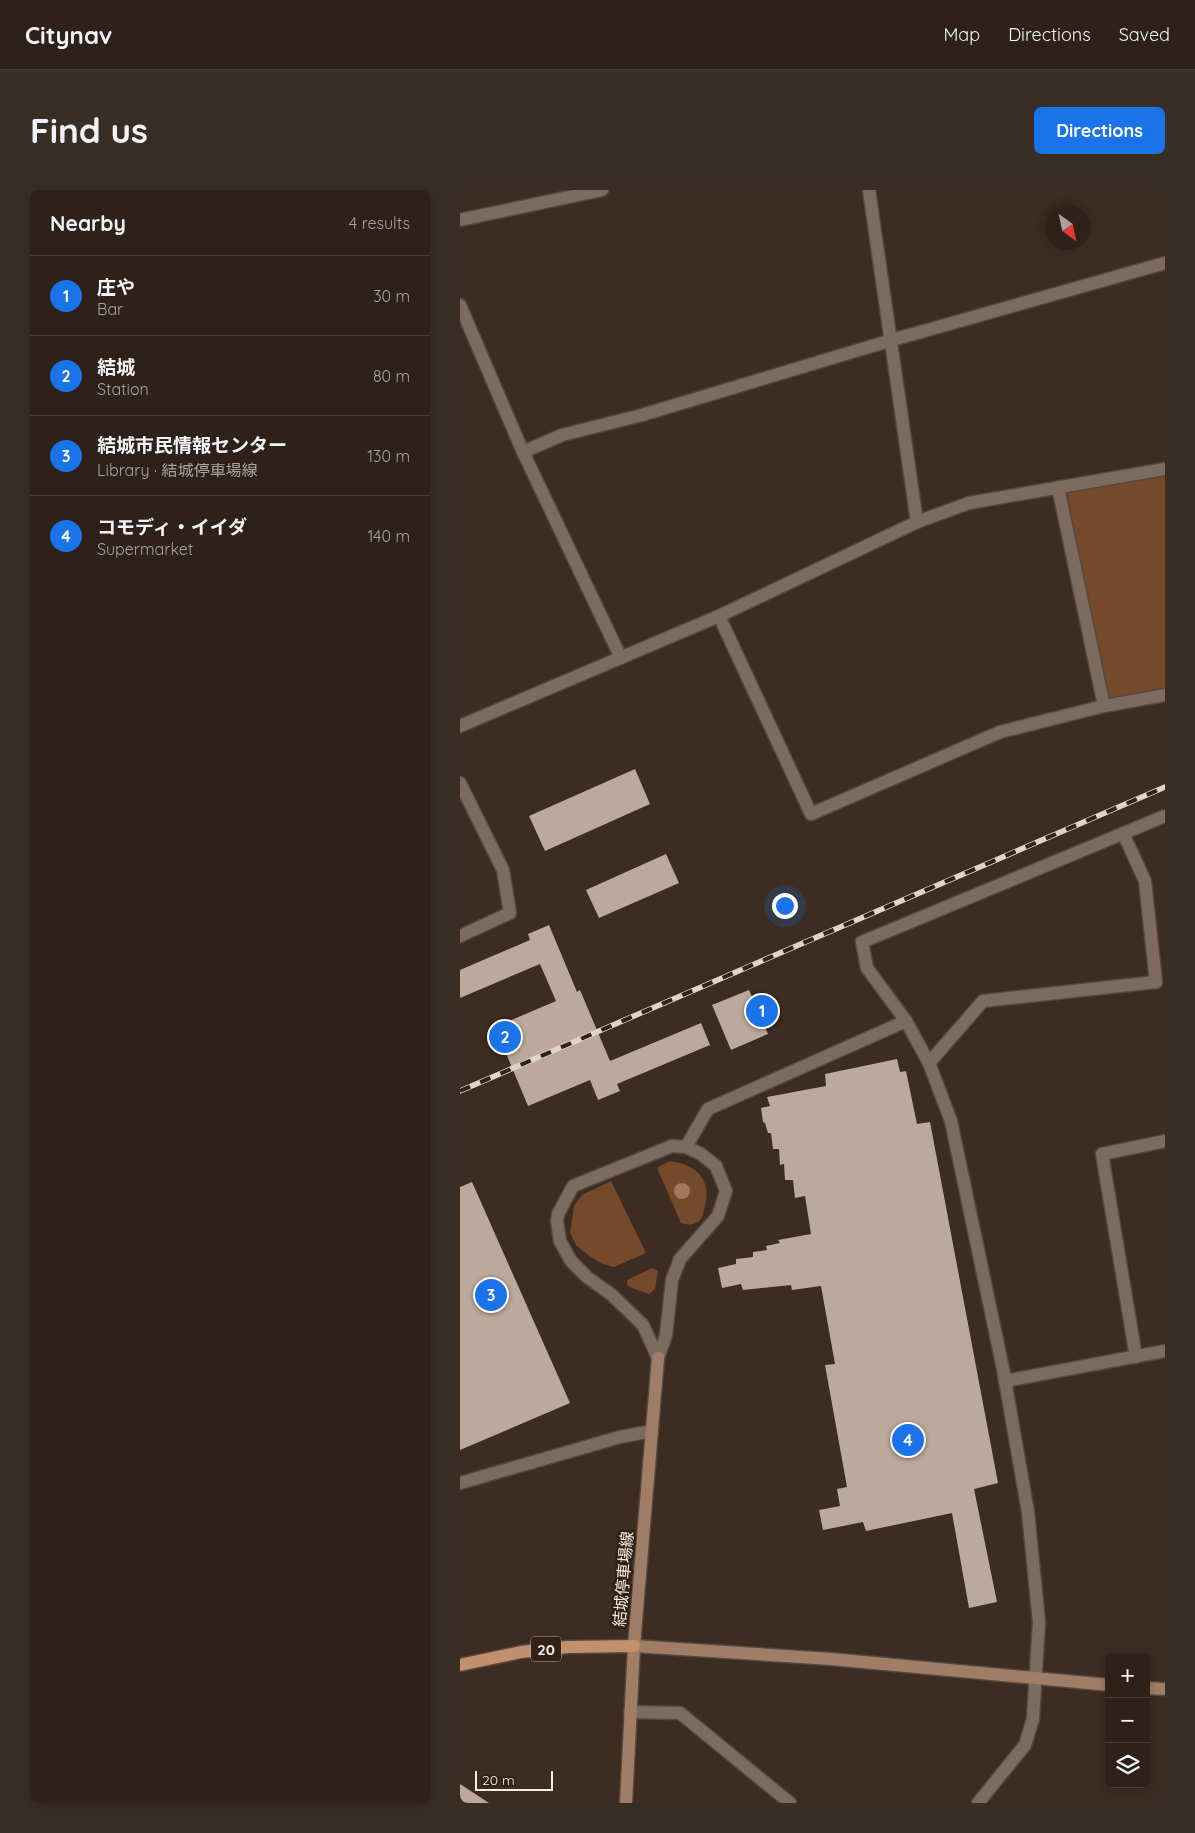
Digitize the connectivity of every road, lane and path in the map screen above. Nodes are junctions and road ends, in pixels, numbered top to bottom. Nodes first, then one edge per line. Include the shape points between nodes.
1 (602, 190) edge
2 (869, 190) edge
3 (460, 220) edge
4 (1165, 263) edge
5 (460, 305) edge
6 (892, 340) junction
7 (523, 452) junction
8 (1165, 469) edge
9 (1058, 487) junction
10 (917, 522) junction
11 (719, 616) junction
12 (621, 658) junction
13 (1165, 695) edge
14 (1104, 706) junction
15 (460, 726) edge
16 (460, 783) edge
17 (1165, 816) edge
18 (1124, 833) junction
19 (460, 936) edge
20 (906, 1021) junction
21 (929, 1063) junction
22 (1165, 1141) edge
23 (686, 1147) junction
24 (1165, 1351) edge
25 (1136, 1357) junction
26 (658, 1358) junction
27 (1005, 1380) junction
28 (652, 1431) junction
29 (460, 1483) edge
30 (634, 1646) junction
31 (460, 1665) edge
32 (1037, 1678) junction
33 (1105, 1685) edge
34 (1150, 1688) edge
35 (1165, 1689) edge
36 (630, 1712) junction
37 (626, 1803) edge
38 (790, 1803) edge
39 (978, 1803) edge

1 - 3 street
2 - 6 street
4 - 6 street
5 - 7 street
6 - 7 street via 642,416 562,435
6 - 10 street
7 - 12 street
8 - 9 street
9 - 10 street via 969,503
9 - 14 street
10 - 11 street
11 - 12 street
11 - 14 street via 811,814 1000,732
12 - 15 street
13 - 14 street
16 - 19 street via 503,870 510,914
17 - 18 street
18 - 20 street via 862,942 867,968
18 - 21 street via 1146,881 1156,982 983,1001
20 - 21 street
20 - 23 street via 708,1108
21 - 27 street via 951,1121
22 - 25 street via 1102,1154
23 - 26 street via 716,1166 726,1191 718,1216 680,1259 672,1280 666,1335
23 - 26 street via 672,1146 573,1186 557,1221 560,1241 571,1261 643,1325
24 - 25 street
25 - 27 street
26 - 28 street, 結城停車場線
27 - 32 street via 1028,1512 1039,1622
28 - 29 street via 620,1437
28 - 30 street, 結城停車場線
30 - 31 main road, 20 via 568,1647 521,1652
30 - 32 street
30 - 36 street, 結城停車場線
32 - 33 street
32 - 39 street via 1033,1719 1025,1745
34 - 35 street
36 - 37 street, 結城停車場線
36 - 38 street via 680,1713

